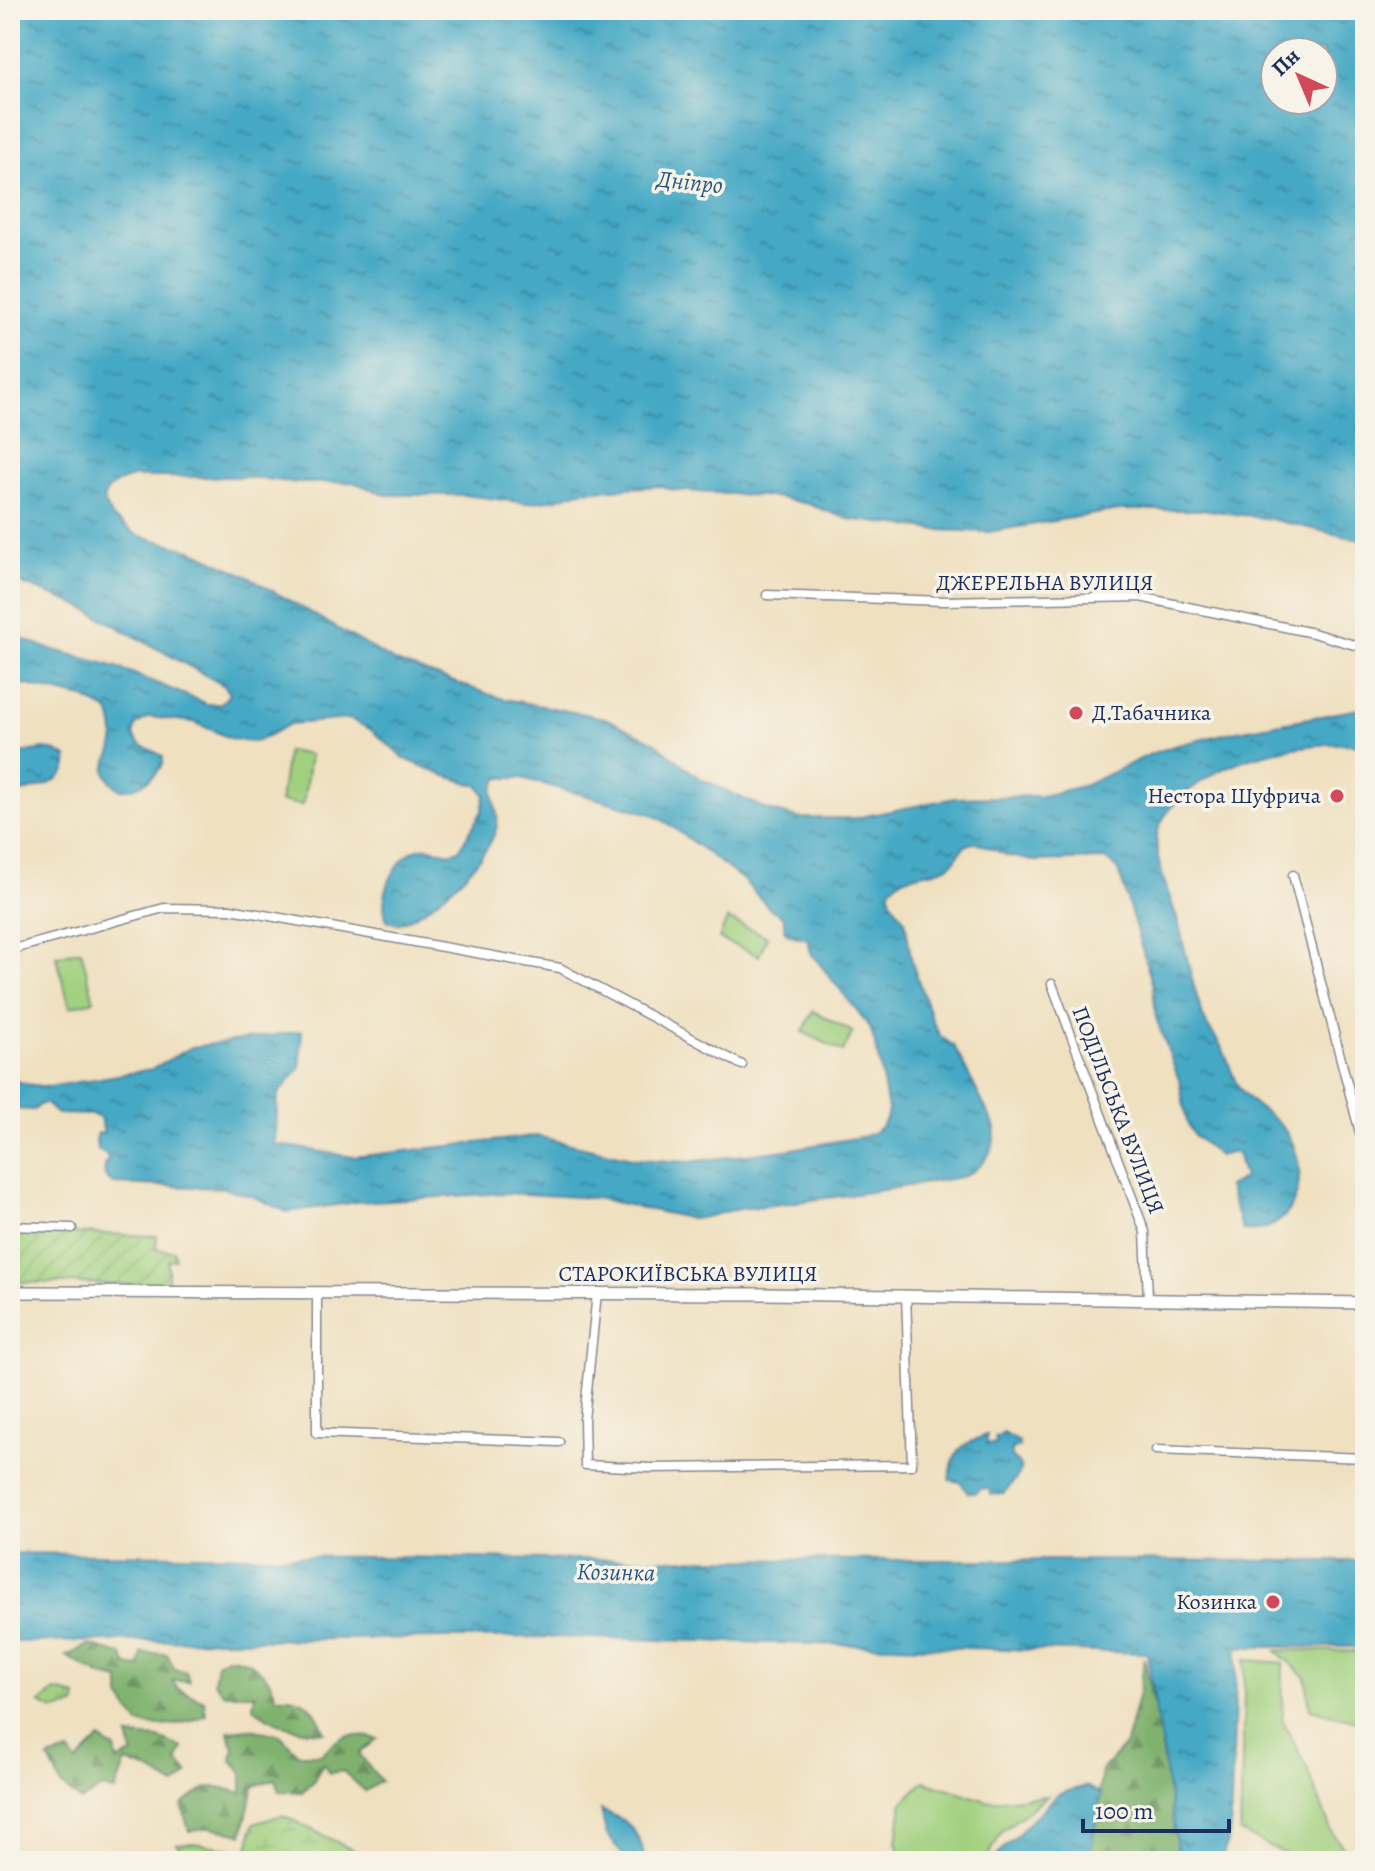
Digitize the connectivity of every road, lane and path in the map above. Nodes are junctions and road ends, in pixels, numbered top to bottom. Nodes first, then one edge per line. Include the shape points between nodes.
1 (767, 595) dead end
2 (1365, 648) edge
3 (1293, 875) dead end
4 (10, 950) edge
5 (1052, 984) dead end
6 (742, 1065) dead end
7 (1365, 1152) edge
8 (10, 1226) edge
9 (72, 1228) dead end
10 (10, 1292) edge
11 (317, 1293) junction
12 (597, 1293) junction
13 (906, 1295) junction
14 (1148, 1298) junction
15 (1365, 1303) edge
16 (559, 1442) dead end
17 (1156, 1450) dead end
18 (1365, 1458) edge

1 - 2 street, ДЖЕРЕЛЬНА ВУЛИЦЯ via 945,601 1140,597
3 - 7 street
4 - 6 street via 164,908 230,909 560,968
5 - 14 street, ПОДІЛЬСЬКА ВУЛИЦЯ via 1145,1232
8 - 9 street
10 - 11 street, СТАРОКИЇВСЬКА ВУЛИЦЯ
11 - 12 street, СТАРОКИЇВСЬКА ВУЛИЦЯ
11 - 16 street via 317,1433
12 - 13 street, СТАРОКИЇВСЬКА ВУЛИЦЯ
12 - 13 street via 584,1420 585,1465 651,1468 912,1465
13 - 14 street, СТАРОКИЇВСЬКА ВУЛИЦЯ
14 - 15 street, СТАРОКИЇВСЬКА ВУЛИЦЯ
17 - 18 street

